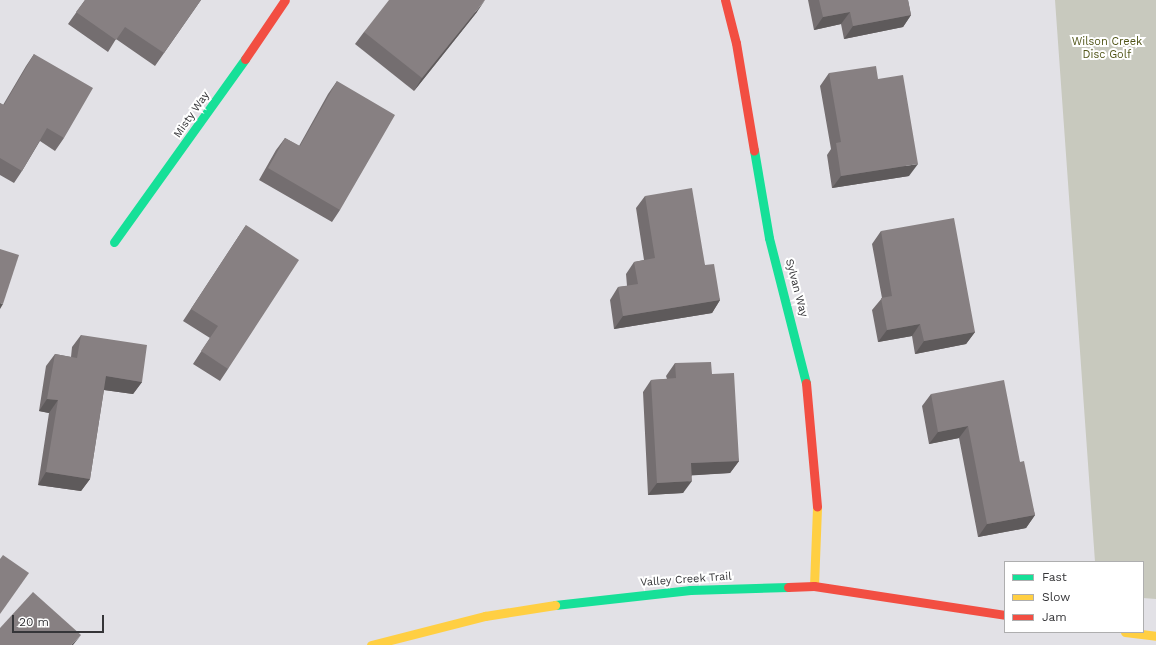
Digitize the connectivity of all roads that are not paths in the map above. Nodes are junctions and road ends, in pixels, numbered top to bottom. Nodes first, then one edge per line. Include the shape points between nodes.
1 (285, 0) edge
2 (725, 0) edge
3 (114, 242) dead end
4 (814, 586) junction
5 (1004, 615) edge
6 (1133, 633) edge
7 (1156, 636) edge
8 (371, 645) edge

1 - 3 street, Misty Way via 188,143
2 - 4 street, Sylvan Way via 736,43 769,238 806,378 817,509
4 - 5 street, Valley Creek Trail
4 - 8 street, Valley Creek Trail via 690,590 590,600 485,616
6 - 7 street

